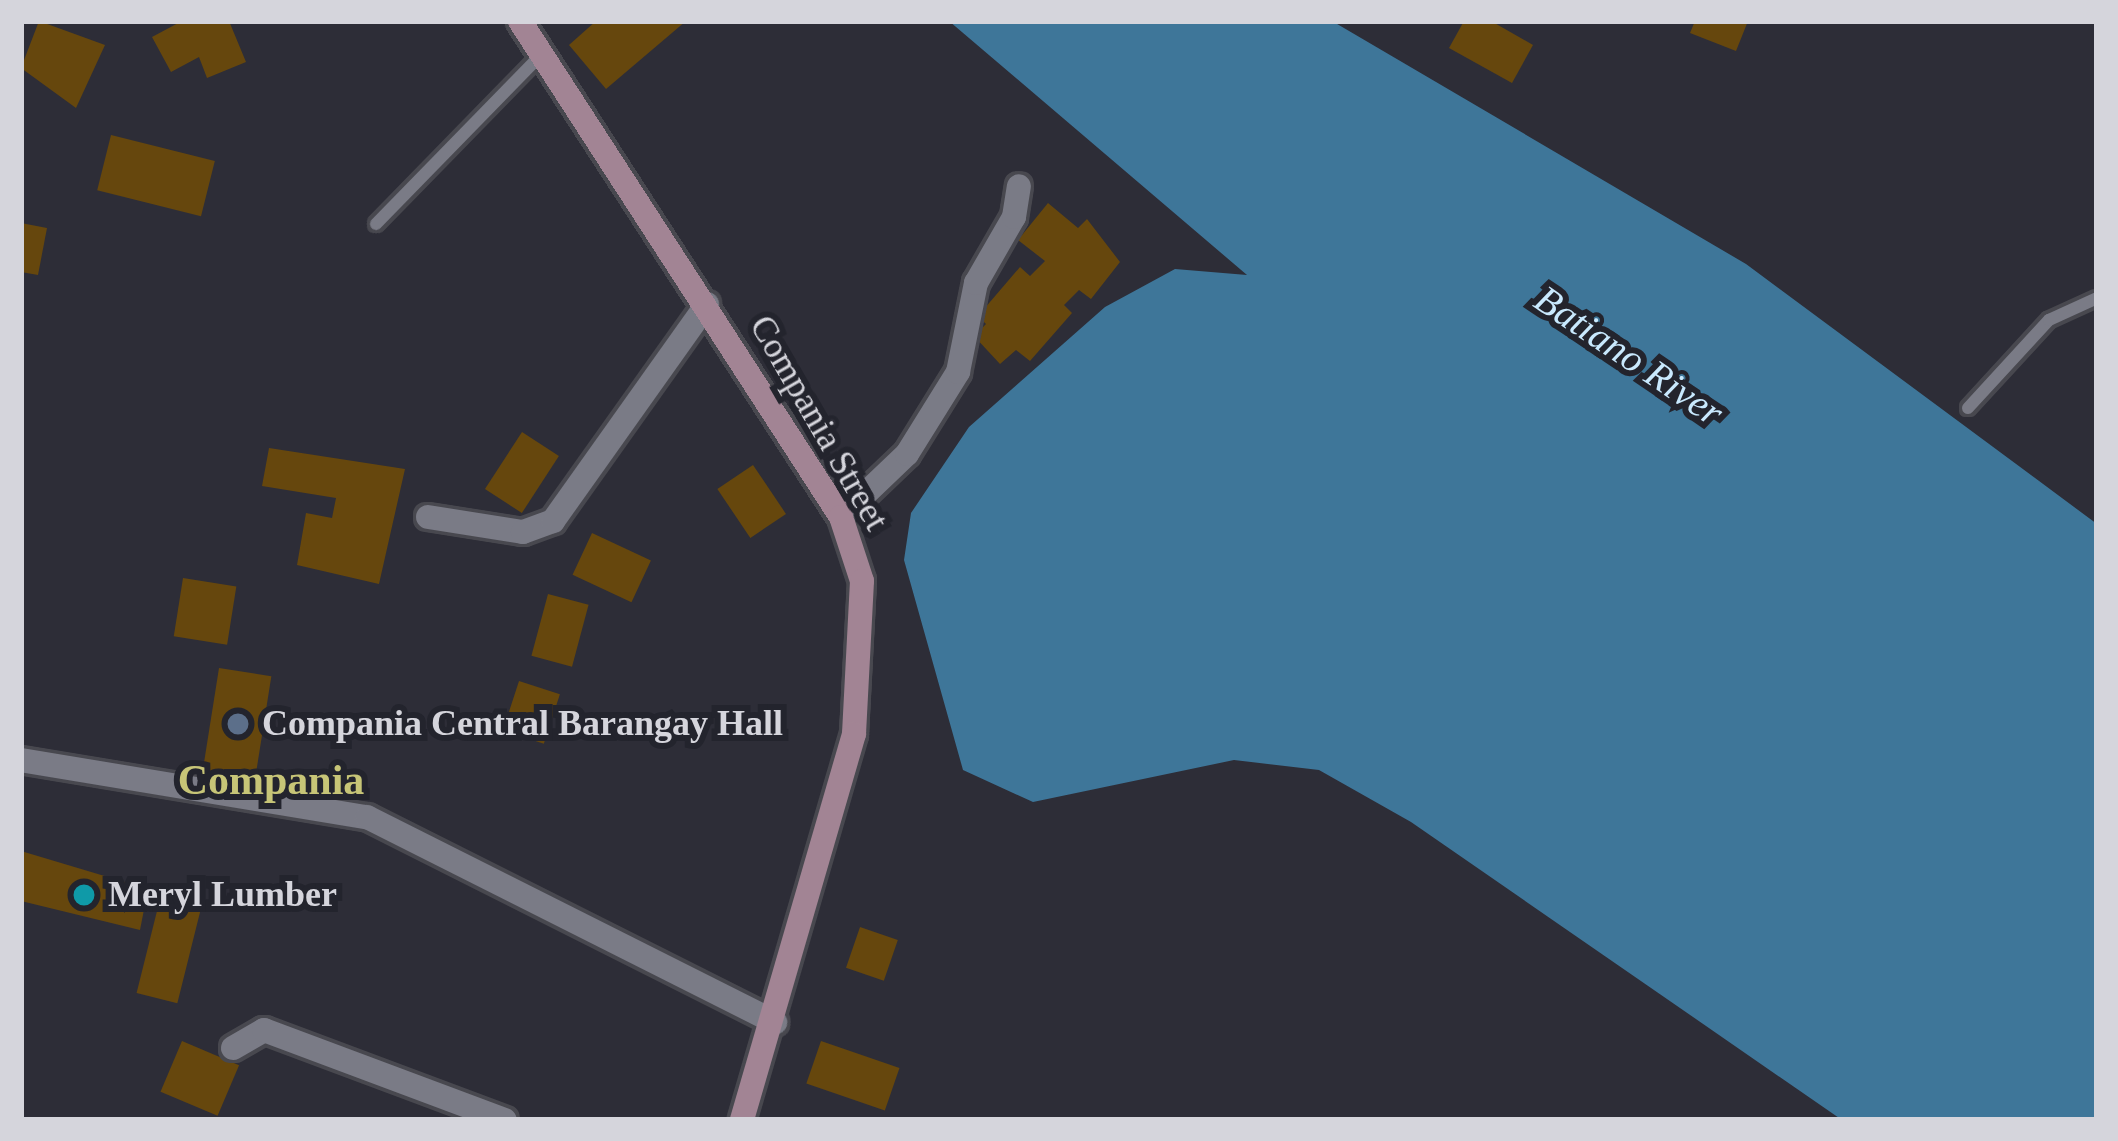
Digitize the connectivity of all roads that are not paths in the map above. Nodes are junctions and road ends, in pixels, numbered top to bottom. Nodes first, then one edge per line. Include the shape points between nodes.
1 (520, 21) edge
2 (542, 54) junction
3 (1019, 186) dead end
4 (376, 224) dead end
5 (2097, 298) edge
6 (707, 304) junction
7 (1968, 408) dead end
8 (428, 517) dead end
9 (842, 517) junction
10 (21, 760) edge
11 (775, 1022) junction
12 (233, 1048) dead end
13 (506, 1120) edge
14 (742, 1120) edge

1 - 2 street, Compania Street
2 - 4 lane
2 - 6 street, Compania Street
3 - 9 street via 1014,217 976,283 950,388 908,454
5 - 7 lane via 2049,320
6 - 8 street via 553,521 523,532
6 - 9 street, Compania Street
9 - 11 street, Compania Street via 864,617 854,734
10 - 11 street via 368,817
11 - 14 street, Compania Street
12 - 13 street via 264,1030

